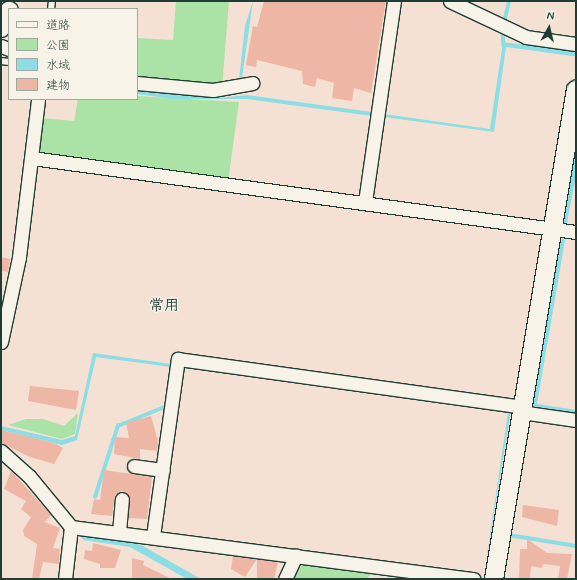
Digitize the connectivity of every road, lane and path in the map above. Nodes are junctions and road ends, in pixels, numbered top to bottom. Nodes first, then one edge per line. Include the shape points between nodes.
1 (394, 1) edge
2 (450, 1) edge
3 (8, 12) edge
4 (1, 28) edge
5 (576, 44) edge
6 (138, 83) edge
7 (252, 83) dead end
8 (576, 90) edge
9 (38, 100) edge
10 (32, 158) junction
11 (365, 202) junction
12 (552, 229) junction
13 (576, 232) edge
14 (1, 342) edge
15 (522, 410) junction
16 (576, 420) edge
17 (1, 451) edge
18 (134, 466) dead end
19 (163, 470) junction
20 (122, 499) dead end
21 (71, 527) junction
22 (119, 532) junction
23 (153, 536) junction
24 (296, 555) junction
25 (66, 579) edge
26 (285, 579) edge
27 (474, 579) edge
28 (494, 579) edge

1 - 11 street
2 - 5 street via 526,37
3 - 4 street
6 - 7 street via 213,90
8 - 12 street
9 - 10 street
10 - 11 street
10 - 14 street via 19,257
11 - 12 street
12 - 13 street
12 - 15 street
15 - 16 street
15 - 19 street via 178,359
15 - 28 street
17 - 21 street via 29,476
18 - 19 street
19 - 23 street
20 - 22 street
21 - 22 street
21 - 25 street
22 - 23 street
23 - 24 street
24 - 26 street
24 - 27 street

